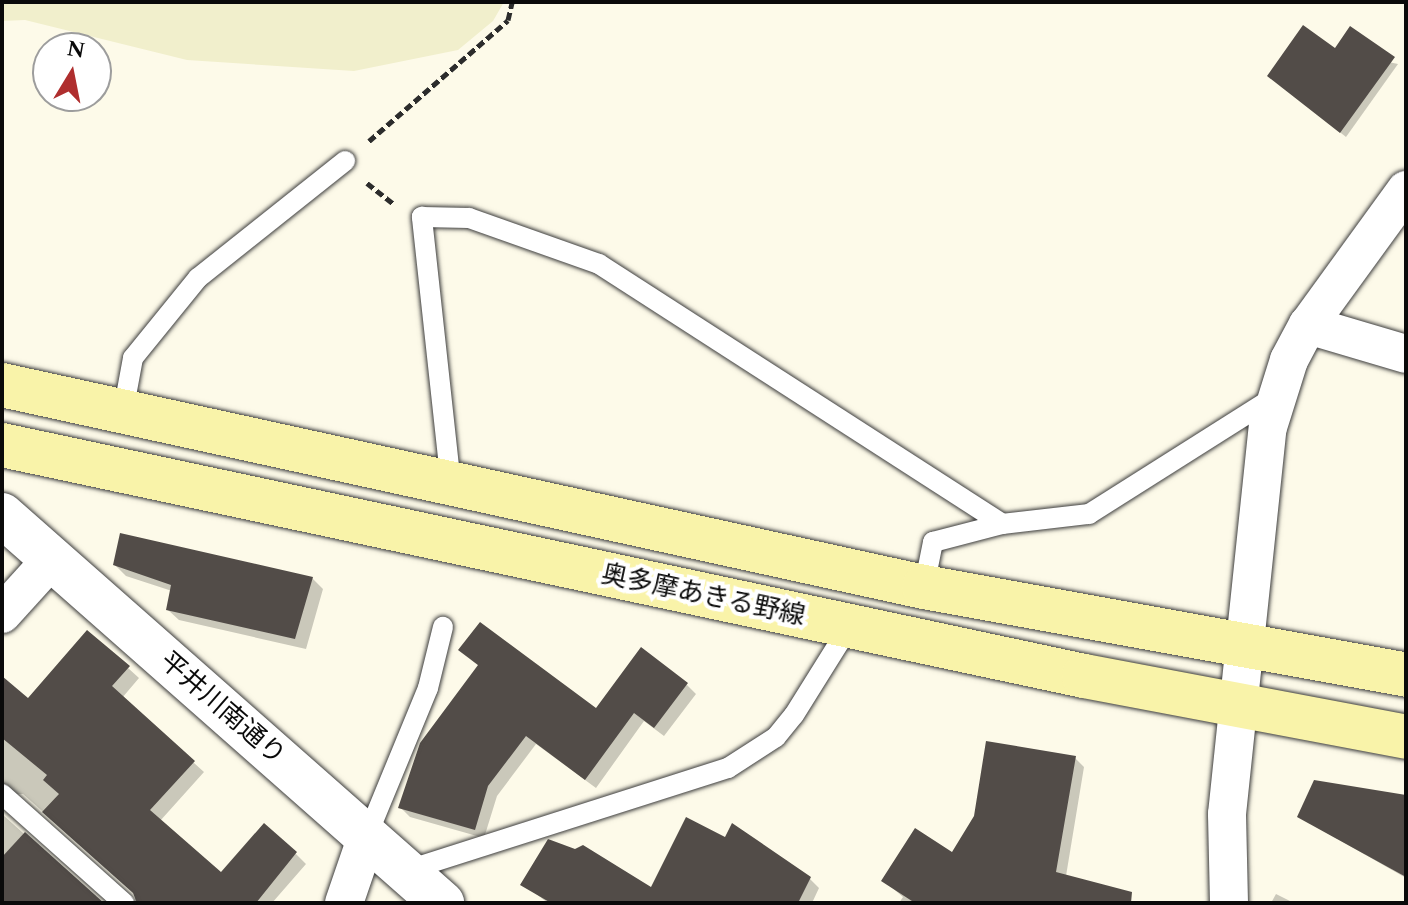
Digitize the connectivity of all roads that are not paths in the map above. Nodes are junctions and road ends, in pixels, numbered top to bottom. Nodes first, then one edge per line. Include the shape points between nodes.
1 (345, 161) road end
2 (1406, 190) edge
3 (1308, 325) junction
4 (1406, 354) edge
5 (2, 385) edge
6 (1276, 396) junction
7 (123, 412) junction
8 (2, 445) edge
9 (451, 485) junction
10 (2, 515) edge
11 (1002, 524) junction
12 (50, 561) junction
13 (924, 587) junction
14 (2, 614) edge
15 (443, 627) dead end
16 (849, 627) junction
17 (1244, 647) junction
18 (1406, 675) edge
19 (1239, 705) junction
20 (1406, 737) edge
21 (2, 794) edge
22 (367, 836) junction
23 (405, 871) junction
24 (124, 903) edge
25 (344, 903) edge
26 (442, 903) edge
27 (1229, 903) edge

1 - 7 lane via 198,278 133,358
2 - 3 street
3 - 4 street
3 - 6 street
5 - 7 main road, 奥多摩あきる野線
6 - 11 lane via 1089,514
6 - 17 street
7 - 9 main road, 奥多摩あきる野線
8 - 16 main road, 奥多摩あきる野線
9 - 11 lane via 422,217 469,218 599,264
9 - 13 main road, 奥多摩あきる野線
10 - 12 street, 平井川南通り
11 - 13 lane via 933,542
12 - 14 street
12 - 22 street, 平井川南通り
13 - 17 main road, 奥多摩あきる野線
15 - 22 lane via 428,688
16 - 19 main road, 奥多摩あきる野線
16 - 23 lane via 785,726 728,768
17 - 18 main road, 奥多摩あきる野線
17 - 19 street
19 - 20 main road, 奥多摩あきる野線
19 - 27 street via 1227,814
21 - 24 lane
22 - 23 street, 平井川南通り
22 - 25 street
23 - 26 street, 平井川南通り

